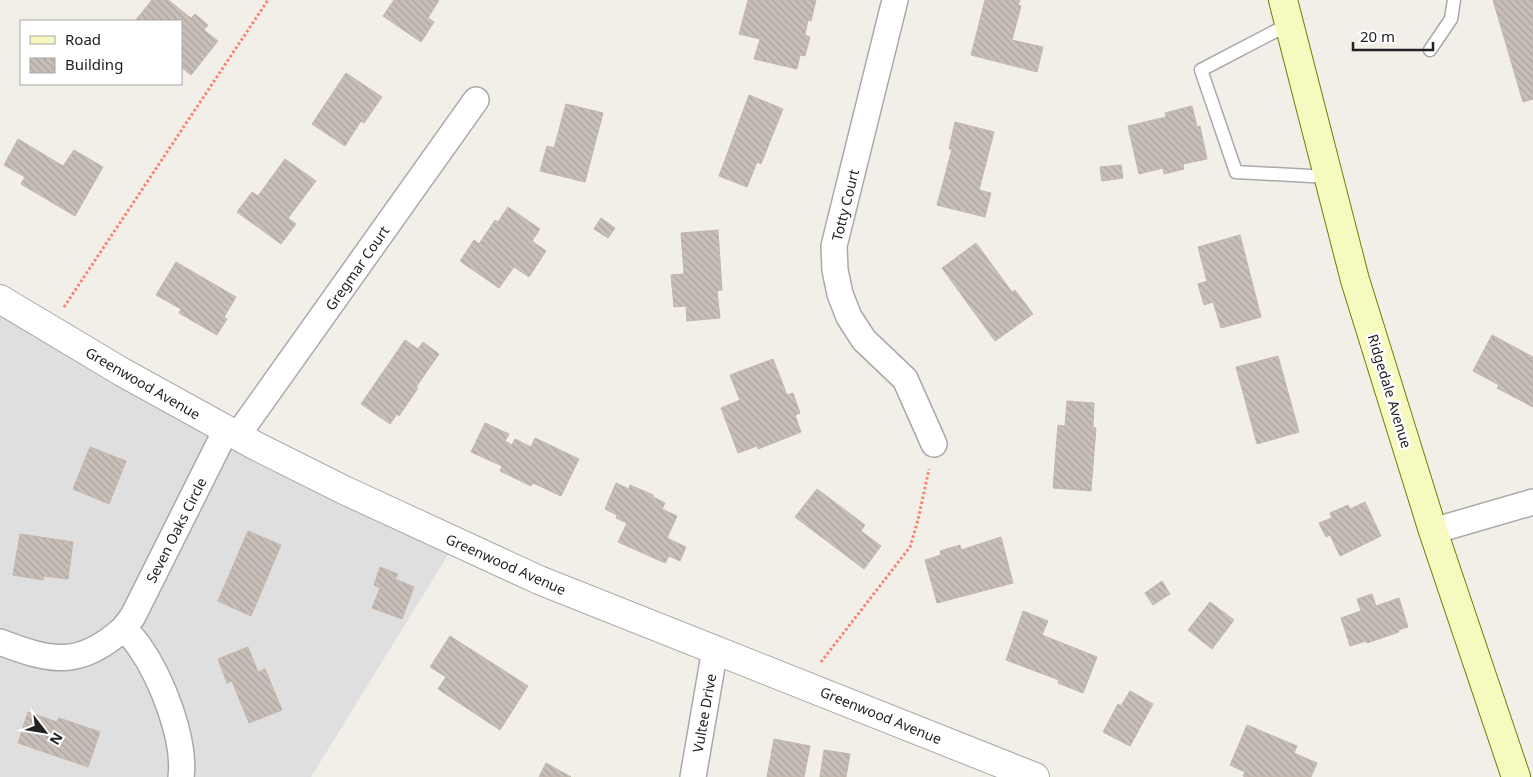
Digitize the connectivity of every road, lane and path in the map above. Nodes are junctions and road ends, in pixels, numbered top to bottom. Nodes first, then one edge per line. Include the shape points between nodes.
1 (268, 0) edge
2 (895, 0) edge
3 (1454, 0) edge
4 (1286, 12) edge
5 (1430, 50) dead end
6 (476, 100) dead end
7 (1329, 177) junction
8 (0, 299) edge
9 (50, 329) junction
10 (231, 433) junction
11 (934, 444) joint
12 (1533, 502) edge
13 (1433, 531) junction
14 (124, 628) junction
15 (0, 642) edge
16 (714, 649) junction
17 (804, 685) junction
18 (181, 777) edge
19 (693, 777) edge
20 (1036, 777) edge
21 (1516, 777) edge

1 - 9 path
2 - 11 street, Totty Court via 834,246 835,270 849,317 864,340 904,380
3 - 5 lane via 1451,19
4 - 7 main road, Ridgedale Avenue
4 - 7 lane via 1201,70 1236,172
6 - 10 street, Gregmar Court
7 - 13 main road, Ridgedale Avenue via 1355,280
8 - 9 street, Greenwood Avenue
9 - 10 street, Greenwood Avenue
10 - 14 street, Seven Oaks Circle
10 - 16 street, Greenwood Avenue via 336,486 539,580
11 - 17 path via 910,547
12 - 13 street
13 - 21 main road, Ridgedale Avenue
14 - 15 street, Seven Oaks Circle via 108,643 86,654 63,659 26,653
14 - 18 street via 139,646 160,685 180,742
16 - 17 street, Greenwood Avenue
16 - 19 street, Vultee Drive
17 - 20 street, Greenwood Avenue

